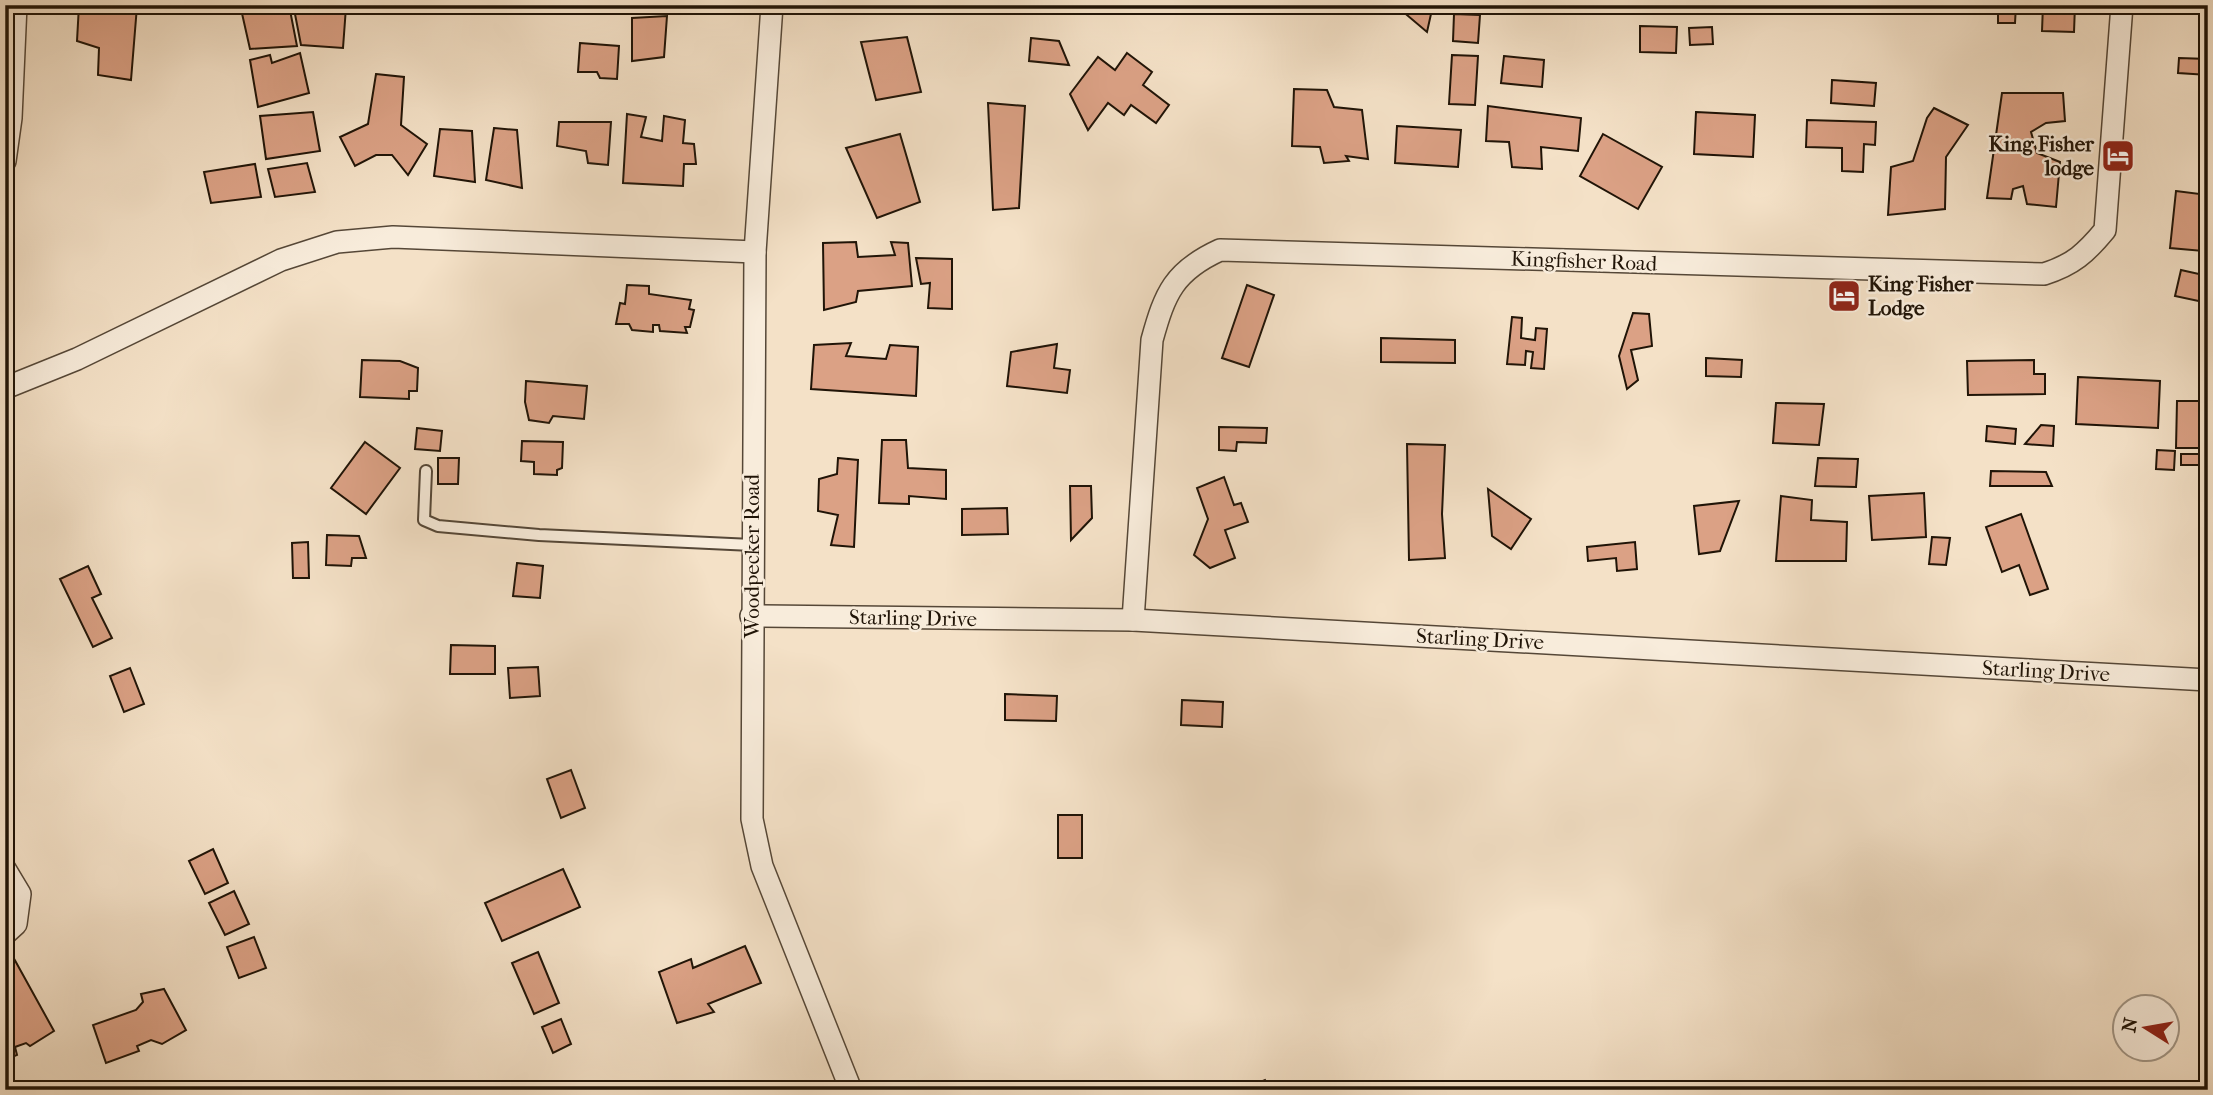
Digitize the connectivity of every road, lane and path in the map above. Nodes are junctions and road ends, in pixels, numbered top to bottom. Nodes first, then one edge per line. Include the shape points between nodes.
1 (16, 5) edge
2 (772, 5) edge
3 (2122, 5) edge
4 (5, 162) edge
5 (755, 252) junction
6 (5, 388) edge
7 (426, 471) dead end
8 (752, 545) junction
9 (751, 616) junction
10 (1133, 620) junction
11 (2208, 680) edge
12 (5, 869) edge
13 (5, 934) edge
14 (851, 1090) edge

1 - 4 street
2 - 5 street, Woodpecker Road
3 - 10 street, Kingfisher Road via 2105,230 2066,268 2044,274 1220,250 1194,262 1175,279 1161,306 1152,340
5 - 6 street via 393,237 337,242 281,260 77,359
5 - 8 street, Woodpecker Road
7 - 8 lane via 422,512 424,520 438,526
8 - 9 street, Woodpecker Road
9 - 10 street, Starling Drive
9 - 14 street, Woodpecker Road via 752,819 758,849
10 - 11 street, Starling Drive
12 - 13 street via 20,894 16,924

